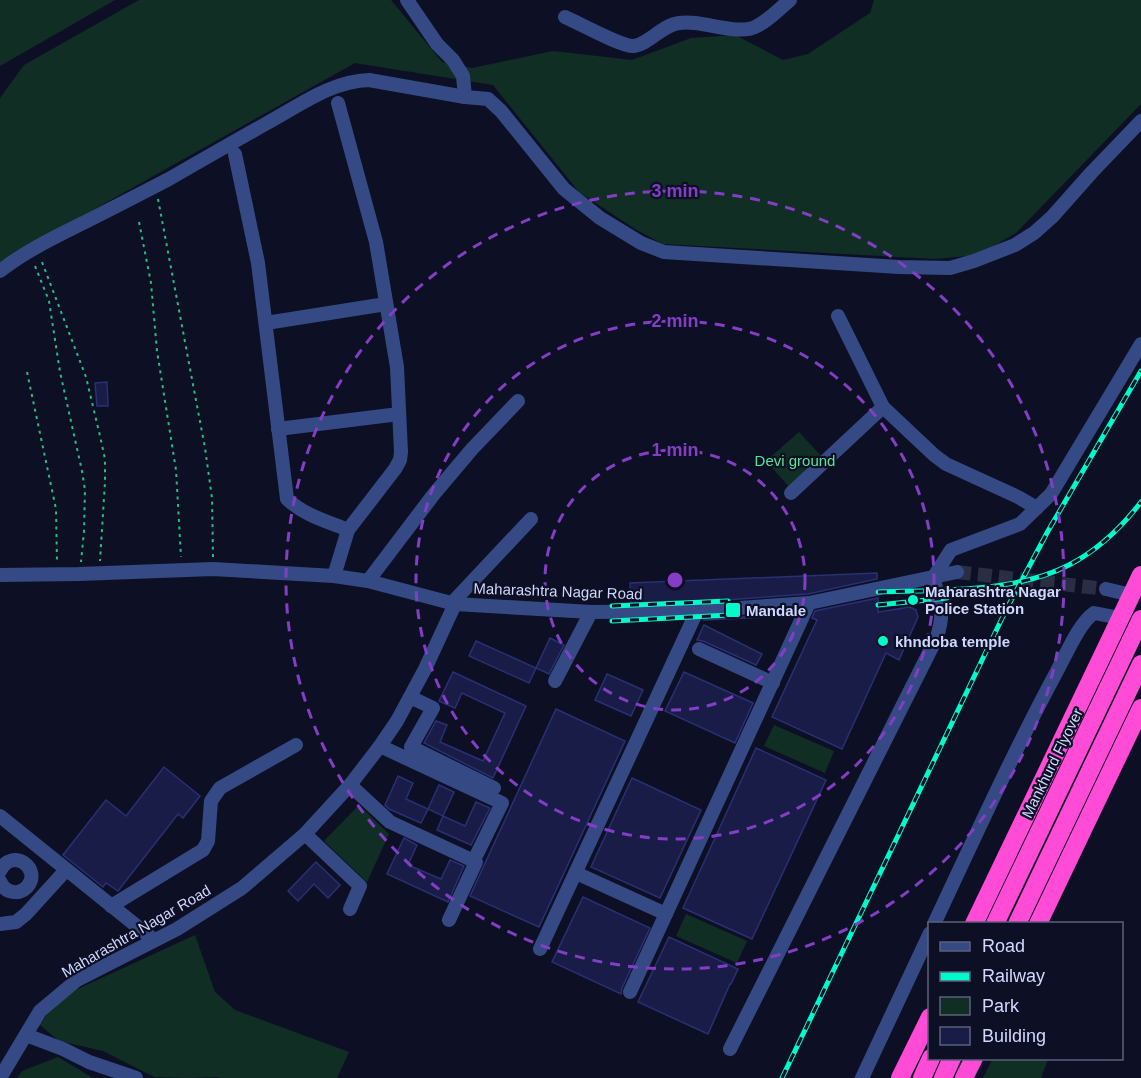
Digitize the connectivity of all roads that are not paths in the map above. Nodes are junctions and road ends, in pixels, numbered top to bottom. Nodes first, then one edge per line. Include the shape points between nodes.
1 (407, 0) edge
2 (790, 0) edge
3 (565, 17) dead end
4 (465, 97) junction
5 (338, 103) dead end
6 (1141, 121) edge
7 (235, 154) dead end
8 (0, 271) edge
9 (386, 304) junction
10 (838, 316) dead end
11 (266, 323) junction
12 (1141, 344) edge
13 (518, 401) dead end
14 (883, 407) junction
15 (399, 414) junction
16 (278, 429) junction
17 (791, 494) dead end
18 (1037, 508) junction
19 (531, 519) dead end
20 (348, 530) junction
21 (957, 572) tunnel mouth
22 (0, 575) edge
23 (1141, 575) edge
24 (334, 576) junction
25 (933, 578) junction
26 (368, 581) junction
27 (1106, 590) tunnel mouth
28 (1138, 597) edge
29 (809, 603) junction
30 (453, 604) junction
31 (697, 611) junction
32 (591, 612) junction
33 (1120, 618) junction
34 (1141, 619) edge
35 (699, 649) dead end
36 (1141, 664) edge
37 (555, 681) dead end
38 (773, 683) junction
39 (410, 697) junction
40 (1141, 708) edge
41 (296, 745) dead end
42 (380, 746) junction
43 (350, 785) junction
44 (494, 788) dead end
45 (0, 816) edge
46 (305, 834) junction
47 (477, 854) dead end
48 (66, 870) junction
49 (0, 871) edge
50 (576, 873) junction
51 (0, 881) edge
52 (27, 887) junction
53 (40, 899) junction
54 (111, 906) junction
55 (350, 909) dead end
56 (666, 914) junction
57 (449, 920) dead end
58 (935, 922) edge
59 (975, 922) edge
60 (996, 922) edge
61 (1018, 922) edge
62 (1039, 922) edge
63 (0, 924) edge
64 (928, 937) edge
65 (154, 940) junction
66 (540, 949) dead end
67 (630, 992) dead end
68 (928, 1021) edge
69 (26, 1035) junction
70 (730, 1049) dead end
71 (931, 1060) edge
72 (952, 1060) edge
73 (973, 1060) edge
74 (0, 1078) edge
75 (136, 1078) edge
76 (862, 1078) edge
77 (900, 1078) edge
78 (922, 1078) edge
79 (943, 1078) edge
80 (964, 1078) edge

1 - 4 street via 463,76
2 - 3 street via 755,28 739,30 677,23 633,46
4 - 6 street via 488,99 564,189 600,218 641,243 664,252 899,267 951,268 1014,245 1034,233
4 - 8 street via 369,80 341,84 44,243
5 - 9 street via 376,242
7 - 11 street
9 - 11 street
9 - 15 street via 397,367
10 - 14 street
11 - 16 street
12 - 18 street via 1051,494
13 - 26 street via 434,494
14 - 17 street
14 - 18 street via 946,464
15 - 16 street
15 - 20 street via 400,460
16 - 20 street via 287,499 309,515
18 - 25 street via 1020,524 951,550
19 - 30 street
20 - 24 street
21 - 25 street, Maharashtra Nagar Road
22 - 24 street via 213,569
23 - 28 highway
24 - 26 street
25 - 29 street, Maharashtra Nagar Road
25 - 70 street via 942,604 938,637
26 - 30 street
27 - 28 street
28 - 33 highway
29 - 31 street, Maharashtra Nagar Road
29 - 38 street
30 - 32 street, Maharashtra Nagar Road
30 - 39 street, Maharashtra Nagar Road
31 - 32 street, Maharashtra Nagar Road
31 - 50 street
32 - 37 street
33 - 58 street via 1094,613 1074,639
33 - 59 highway
34 - 60 highway, Mankhurd Flyover
35 - 38 street
36 - 61 highway
38 - 56 street
39 - 42 street, Maharashtra Nagar Road
39 - 44 street via 433,708 411,747
40 - 62 highway
41 - 54 street via 220,788 211,801 208,841 203,850
42 - 43 street, Maharashtra Nagar Road
42 - 47 street via 502,803
43 - 46 street, Maharashtra Nagar Road
43 - 57 street via 390,822 476,862
45 - 48 street
46 - 55 street via 360,886
46 - 65 street, Maharashtra Nagar Road via 242,888
48 - 53 street
48 - 54 street
49 - 52 street via 11,861 23,862 31,872
50 - 56 street
50 - 66 street
51 - 52 street via 13,892
52 - 53 street
53 - 63 street via 16,922
54 - 65 street
56 - 67 street
64 - 76 street
65 - 69 street, Maharashtra Nagar Road via 77,980 40,1011
68 - 77 highway
69 - 74 street, Maharashtra Nagar Road
69 - 75 street
71 - 78 highway
72 - 79 highway
73 - 80 highway

